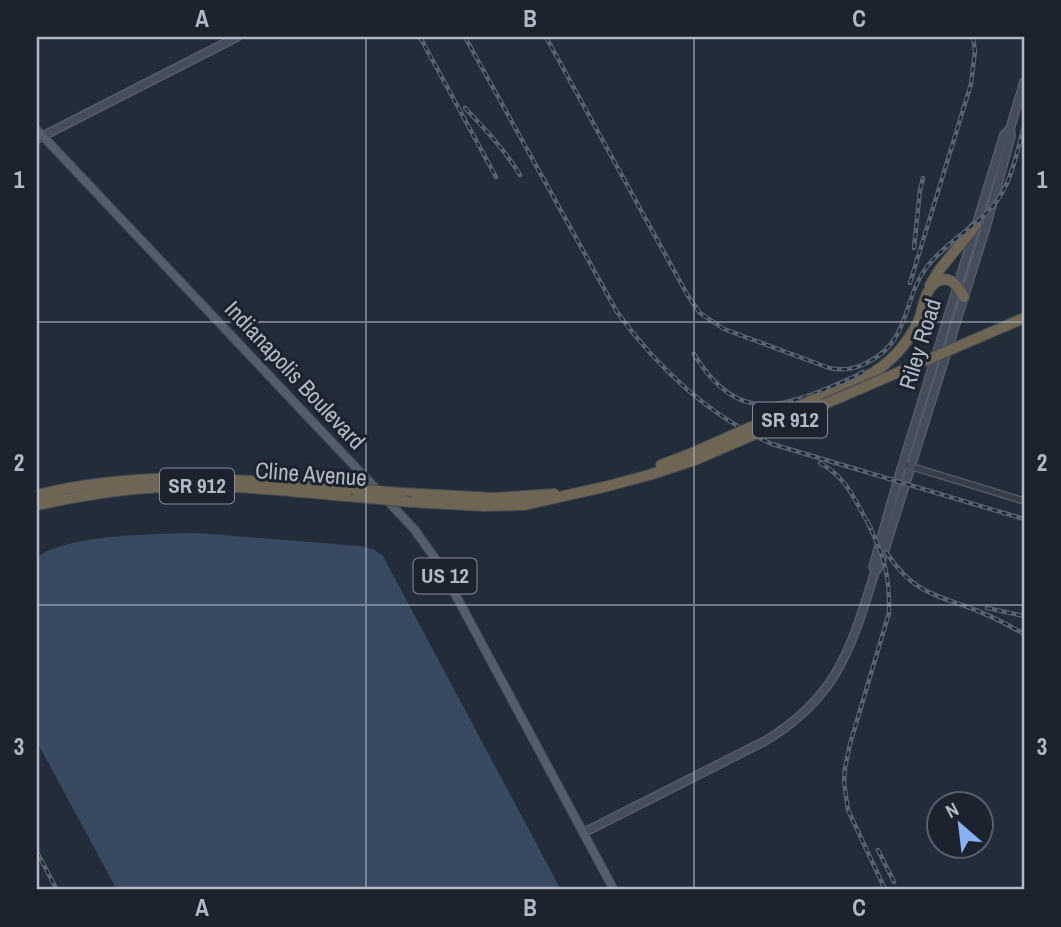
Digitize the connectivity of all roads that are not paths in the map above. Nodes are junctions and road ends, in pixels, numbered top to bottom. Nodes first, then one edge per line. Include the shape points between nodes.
1 (237, 37) edge
2 (1024, 82) edge
3 (1010, 130) junction
4 (38, 135) edge
5 (976, 225) junction
6 (958, 285) junction
7 (929, 289) junction
8 (964, 297) junction
9 (1024, 318) edge
10 (694, 457) junction
11 (903, 464) junction
12 (911, 468) junction
13 (582, 492) junction
14 (556, 494) junction
15 (37, 495) edge
16 (1024, 501) edge
17 (37, 505) edge
18 (875, 572) junction
19 (583, 833) junction
20 (614, 890) edge

1 - 4 main road
2 - 3 main road, Riley Road
3 - 5 main road, Riley Road via 1004,135
3 - 8 main road, Riley Road
4 - 19 main road, Indianapolis Boulevard / US 12 via 428,547
5 - 6 main road, Riley Road
5 - 7 highway
6 - 7 highway via 945,279
6 - 8 highway
6 - 11 main road, Riley Road
7 - 10 highway, bridge via 913,332 880,369
8 - 12 main road, Riley Road
9 - 10 highway, Cline Avenue / SR 912, bridge
10 - 13 highway, Cline Avenue / SR 912 via 649,475
10 - 14 highway
11 - 12 street
11 - 18 main road, Riley Road
12 - 16 street
12 - 18 main road, Riley Road
13 - 14 highway, Cline Avenue / SR 912
13 - 17 highway, Cline Avenue / SR 912, bridge via 524,505 484,506 185,486
14 - 15 highway, Cline Avenue / SR 912, bridge via 494,498 170,477
18 - 19 main road, Riley Road via 843,662 802,715 765,741
19 - 20 main road, Indianapolis Boulevard / US 12

